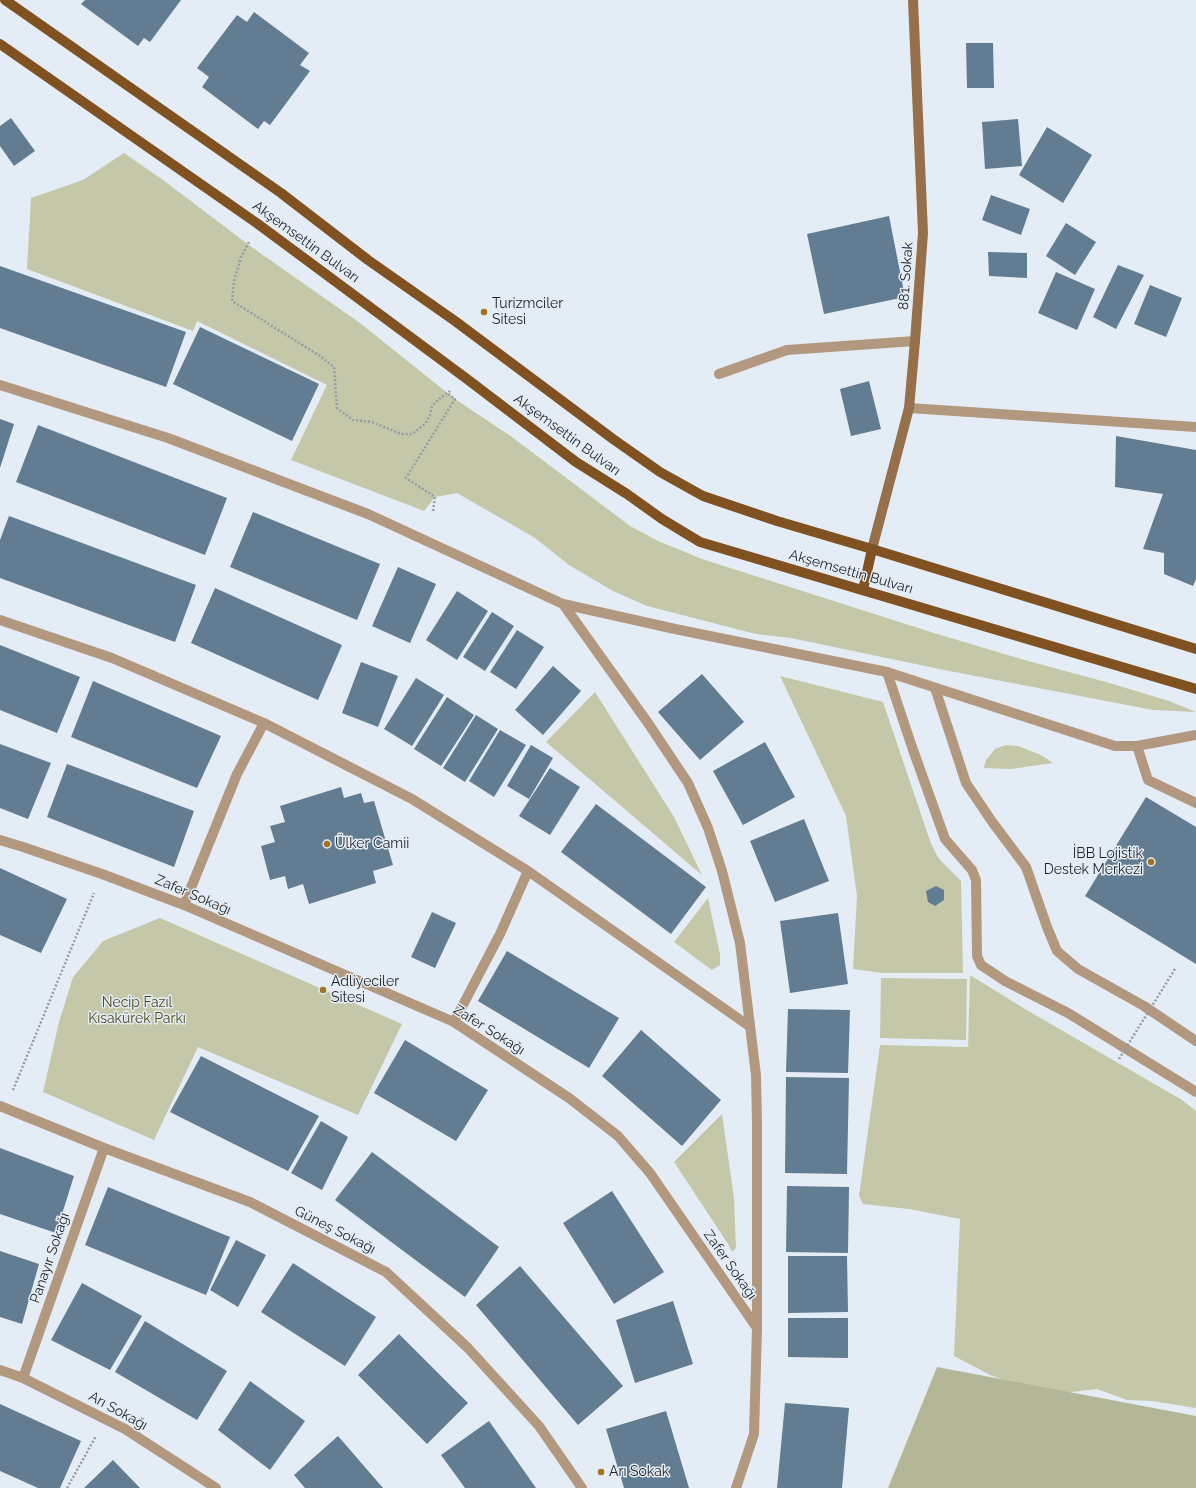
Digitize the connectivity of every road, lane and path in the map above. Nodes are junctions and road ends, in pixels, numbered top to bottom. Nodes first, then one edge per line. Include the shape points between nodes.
1 (5, 0) edge
2 (913, 0) edge
3 (0, 44) edge
4 (258, 224) junction
5 (915, 341) junction
6 (719, 374) dead end
7 (467, 379) junction
8 (0, 385) edge
9 (446, 393) junction
10 (909, 408) junction
11 (1196, 427) edge
12 (433, 511) dead end
13 (872, 549) junction
14 (864, 590) junction
15 (563, 604) junction
16 (0, 620) edge
17 (1196, 649) edge
18 (888, 672) junction
19 (935, 688) junction
20 (1196, 690) edge
21 (264, 723) junction
22 (1196, 735) edge
23 (1137, 746) junction
24 (1196, 803) edge
25 (0, 840) edge
26 (528, 871) junction
27 (102, 874) junction
28 (184, 905) junction
29 (1175, 969) dead end
30 (454, 1022) junction
31 (749, 1026) junction
32 (1196, 1041) edge
33 (1119, 1059) dead end
34 (1196, 1092) edge
35 (3, 1107) edge
36 (104, 1148) junction
37 (758, 1328) junction
38 (0, 1370) edge
39 (23, 1378) junction
40 (106, 1419) junction
41 (67, 1488) edge
42 (216, 1488) edge
43 (582, 1488) edge
44 (736, 1488) edge

1 - 13 main road, Akşemsettin Bulvarı via 281,193 368,260 660,472 703,496
2 - 5 street, 881. Sokak via 923,233
3 - 4 main road, Akşemsettin Bulvarı
4 - 7 main road, Akşemsettin Bulvarı
4 - 9 path via 241,257 234,281 232,301 334,367 336,408 353,420 372,422 401,434 412,434 425,424 432,406
5 - 6 street via 787,350
5 - 10 street, 881. Sokak
7 - 9 path
7 - 14 main road, Akşemsettin Bulvarı via 576,462 700,542
8 - 15 street via 168,438 368,514
9 - 12 path via 455,399 406,478 435,496
10 - 11 street
10 - 13 street, 881. Sokak
13 - 14 main road
13 - 17 main road, Akşemsettin Bulvarı
14 - 20 main road, Akşemsettin Bulvarı
15 - 18 street
15 - 31 street via 688,783 708,828 740,942
16 - 21 street via 112,658
18 - 19 street
18 - 34 street via 945,839 972,870 976,880 977,956 981,965 1005,981 1068,1013
19 - 23 street via 1116,746
19 - 32 street via 966,783 1026,867 1057,951 1078,969 1144,1006
21 - 26 street via 412,799
21 - 28 street via 237,774
22 - 23 street
23 - 24 street via 1148,780
25 - 27 street, Zafer Sokağı
26 - 30 street via 500,934
26 - 31 street
27 - 28 street, Zafer Sokağı
27 - 35 path
28 - 30 street, Zafer Sokağı
29 - 33 path, bridge
30 - 37 street, Zafer Sokağı via 569,1098 618,1136 650,1173
31 - 37 street via 756,1075
35 - 36 street, Güneş Sokağı
36 - 39 street, Panayır Sokağı
36 - 43 street, Güneş Sokağı via 250,1202 386,1272 468,1348 539,1426
37 - 44 street via 754,1434
38 - 39 street, Arı Sokağı
39 - 40 street, Arı Sokağı
40 - 41 path
40 - 42 street, Arı Sokağı

